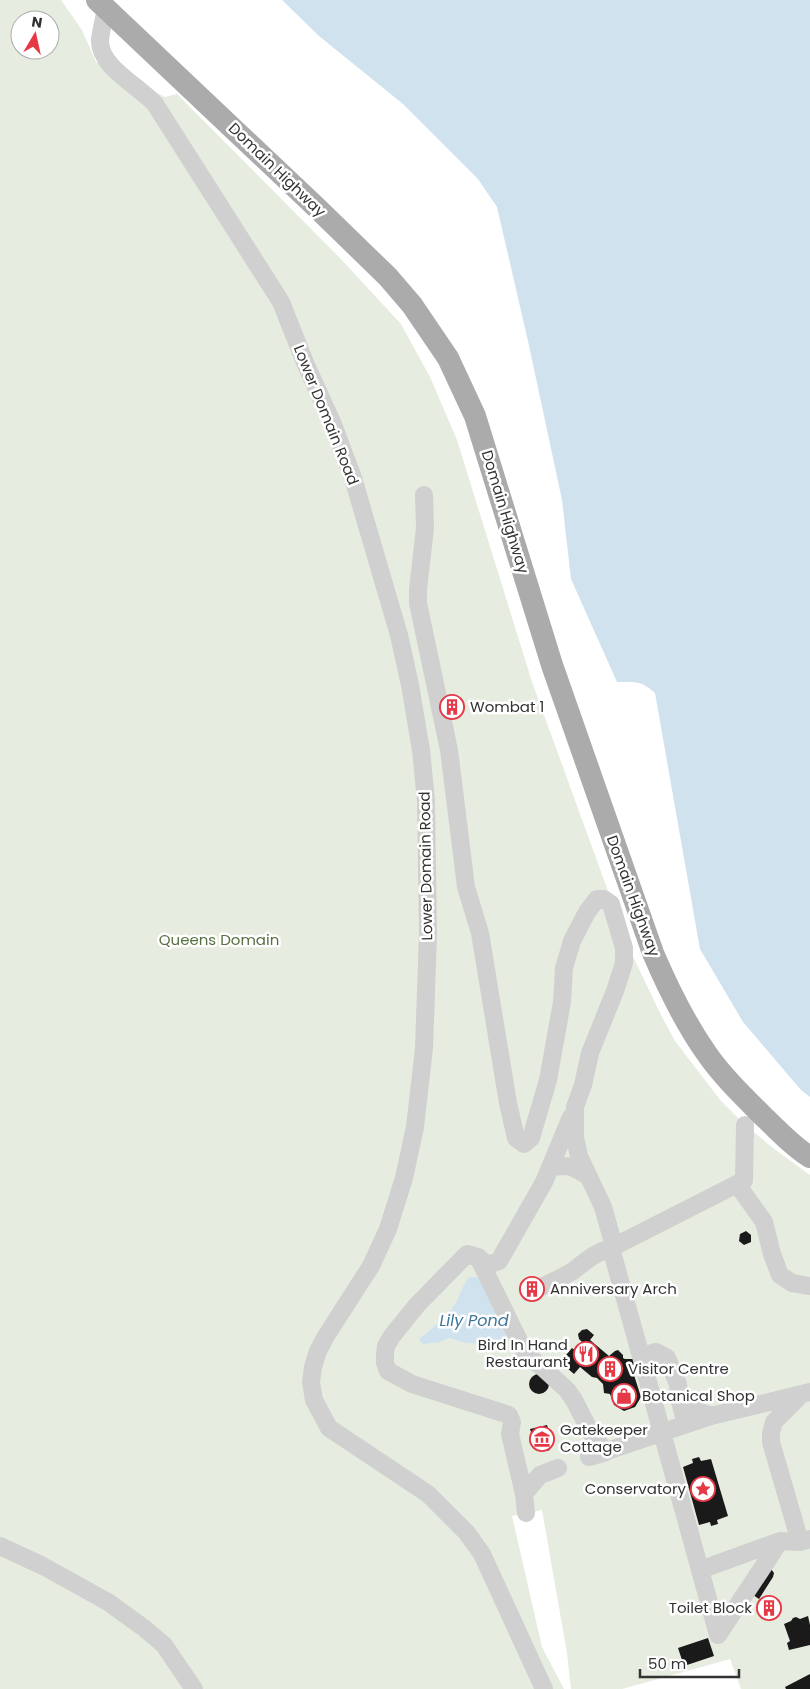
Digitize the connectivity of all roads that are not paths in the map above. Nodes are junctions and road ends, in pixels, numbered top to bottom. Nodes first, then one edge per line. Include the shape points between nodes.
1 (101, 5) edge
2 (424, 495) dead end
3 (575, 1107) junction
4 (755, 1121) junction
5 (810, 1147) edge
6 (810, 1157) edge
7 (550, 1168) junction
8 (588, 1176) junction
9 (737, 1184) junction
10 (612, 1247) junction
11 (478, 1257) junction
12 (810, 1286) edge
13 (536, 1289) dead end
14 (641, 1356) junction
15 (806, 1393) edge
16 (679, 1398) junction
17 (711, 1416) junction
18 (686, 1424) junction
19 (662, 1433) junction
20 (606, 1452) junction
21 (584, 1459) dead end
22 (558, 1468) dead end
23 (524, 1494) junction
24 (526, 1513) dead end
25 (805, 1540) edge
26 (780, 1541) junction
27 (0, 1546) edge
28 (700, 1570) junction
29 (194, 1689) edge
30 (544, 1689) edge

1 - 4 main road, Domain Highway via 388,277 412,305 448,358 475,416 552,666 653,953 678,1008 707,1055
1 - 30 street, Lower Domain Road via 100,40 107,61 155,104 281,302 353,478 399,635 421,750 426,801 428,934 424,1048 415,1127 388,1229 371,1266 318,1351 311,1382 314,1400 329,1428 428,1494 467,1533 482,1554
2 - 3 street via 425,528 418,603 449,750 465,880 480,934 508,1103 516,1138 524,1144 531,1138 548,1080 562,1002 564,968 572,941 597,899 611,904 624,948 620,978 590,1054
3 - 7 street
3 - 8 street via 575,1138
4 - 5 main road, Domain Highway
4 - 6 main road, Domain Highway
4 - 9 street via 744,1180
7 - 8 street via 560,1165 573,1167
7 - 11 street via 500,1261 487,1265
8 - 10 street via 603,1207
9 - 10 street
9 - 12 street via 764,1222 780,1275 792,1283
10 - 13 street via 597,1252 571,1272
10 - 14 street
11 - 20 street via 526,1355 567,1390
11 - 23 street via 467,1254 417,1305 386,1346 385,1363 388,1371 412,1384 509,1415 512,1422 510,1434
14 - 16 street via 656,1352 667,1358 678,1384
14 - 19 street
15 - 17 street
15 - 25 street via 774,1422 772,1433 772,1442
16 - 17 street
16 - 18 street
17 - 18 street
18 - 19 street
19 - 20 street
19 - 28 street
20 - 21 street
22 - 23 street via 540,1475
23 - 24 street
25 - 26 street
26 - 28 street
26 - 28 street via 718,1634
27 - 29 street via 108,1602 144,1628 164,1645

